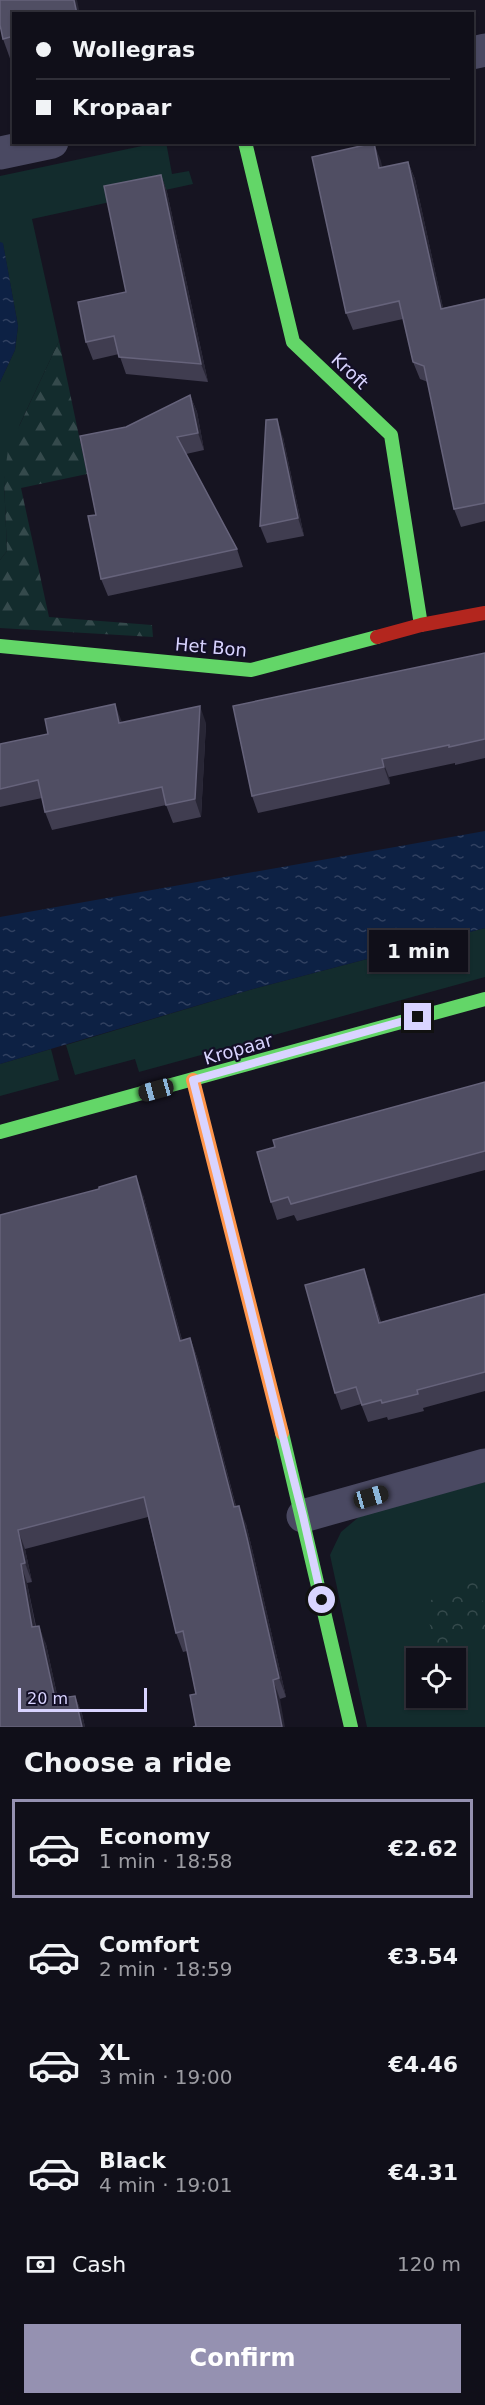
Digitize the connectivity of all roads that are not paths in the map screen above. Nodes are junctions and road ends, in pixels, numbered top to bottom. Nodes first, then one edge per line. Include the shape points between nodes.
1 (43, 144) edge
2 (245, 144) edge
3 (0, 153) edge
4 (485, 613) edge
5 (421, 625) junction
6 (0, 646) edge
7 (485, 999) edge
8 (193, 1080) junction
9 (0, 1132) edge
10 (485, 1465) edge
11 (303, 1516) junction
12 (351, 1727) edge

1 - 3 street
2 - 5 street, Kroft via 293,342 391,435
4 - 5 street, Het Bon
5 - 6 street, Het Bon via 251,670
7 - 8 street, Kropaar
8 - 9 street, Kropaar
8 - 11 street
10 - 11 street
11 - 12 street

